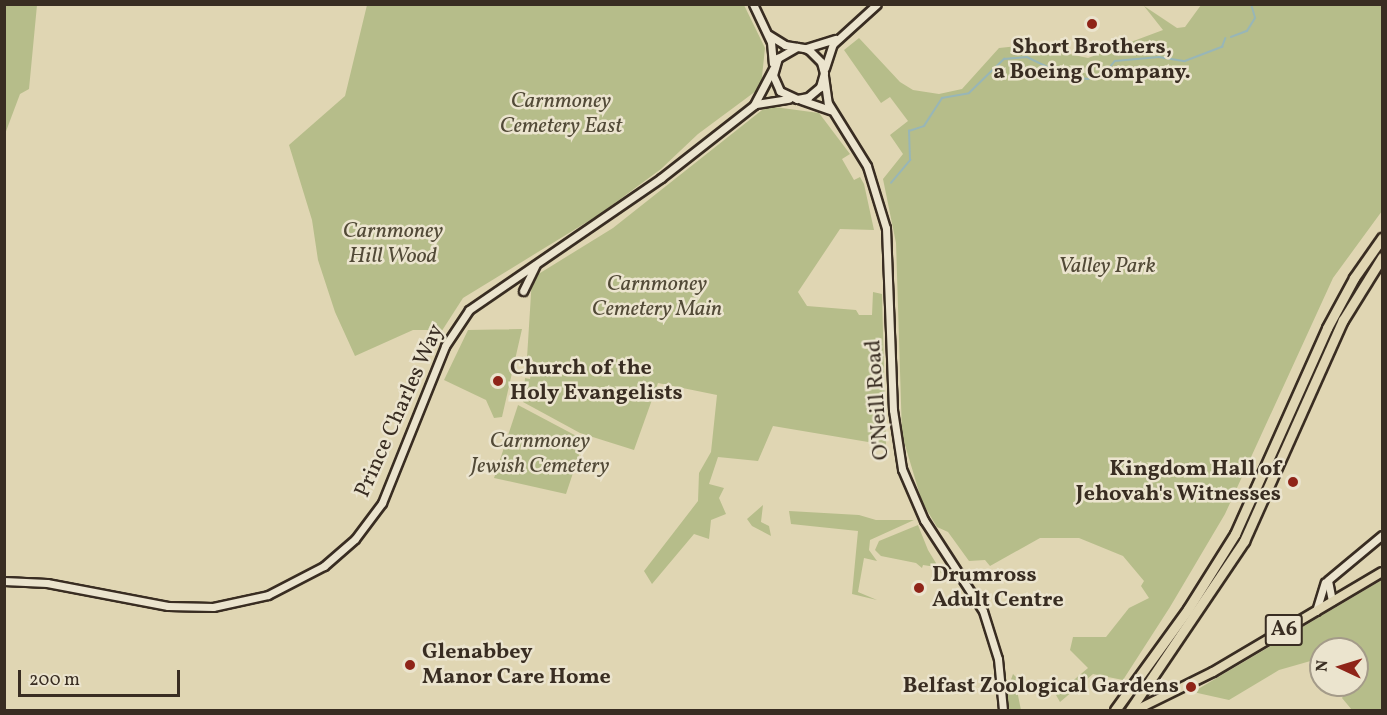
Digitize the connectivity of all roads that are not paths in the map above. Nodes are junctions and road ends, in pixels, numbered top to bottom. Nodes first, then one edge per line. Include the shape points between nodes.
1 (753, 4) edge
2 (877, 4) edge
3 (769, 35) junction
4 (838, 39) junction
5 (800, 48) junction
6 (773, 69) junction
7 (824, 74) junction
8 (796, 99) junction
9 (754, 105) junction
10 (832, 112) junction
11 (1383, 238) edge
12 (1383, 257) edge
13 (537, 263) junction
14 (524, 291) dead end
15 (1383, 535) edge
16 (1383, 572) edge
17 (1328, 580) junction
18 (4, 581) edge
19 (1332, 601) junction
20 (1316, 611) junction
21 (1003, 711) edge
22 (1115, 711) edge
23 (1130, 711) edge
24 (1136, 711) edge

1 - 3 street
2 - 4 street
3 - 5 street
3 - 6 street
4 - 5 street
4 - 7 street via 829,50
5 - 6 street via 782,54
5 - 7 street via 818,57
6 - 8 street via 776,87
6 - 9 street, Prince Charles Way
7 - 8 street via 817,91
7 - 10 street, O'Neill Road
8 - 9 street, Prince Charles Way
8 - 10 street
9 - 13 street, Prince Charles Way via 638,196
10 - 21 street, O'Neill Road via 867,166 886,228 893,411 902,470 924,520 982,611 998,659
11 - 22 highway via 1354,278 1327,328 1235,534 1188,609
12 - 23 highway via 1343,320 1244,541
13 - 14 street
13 - 18 street, Prince Charles Way via 479,300 459,321 445,346 382,503 348,546 305,579 248,601 191,608 47,583
15 - 17 street
16 - 19 main road, A6
17 - 19 street
17 - 20 street
19 - 20 main road, A6
20 - 24 main road, A6 via 1213,672

